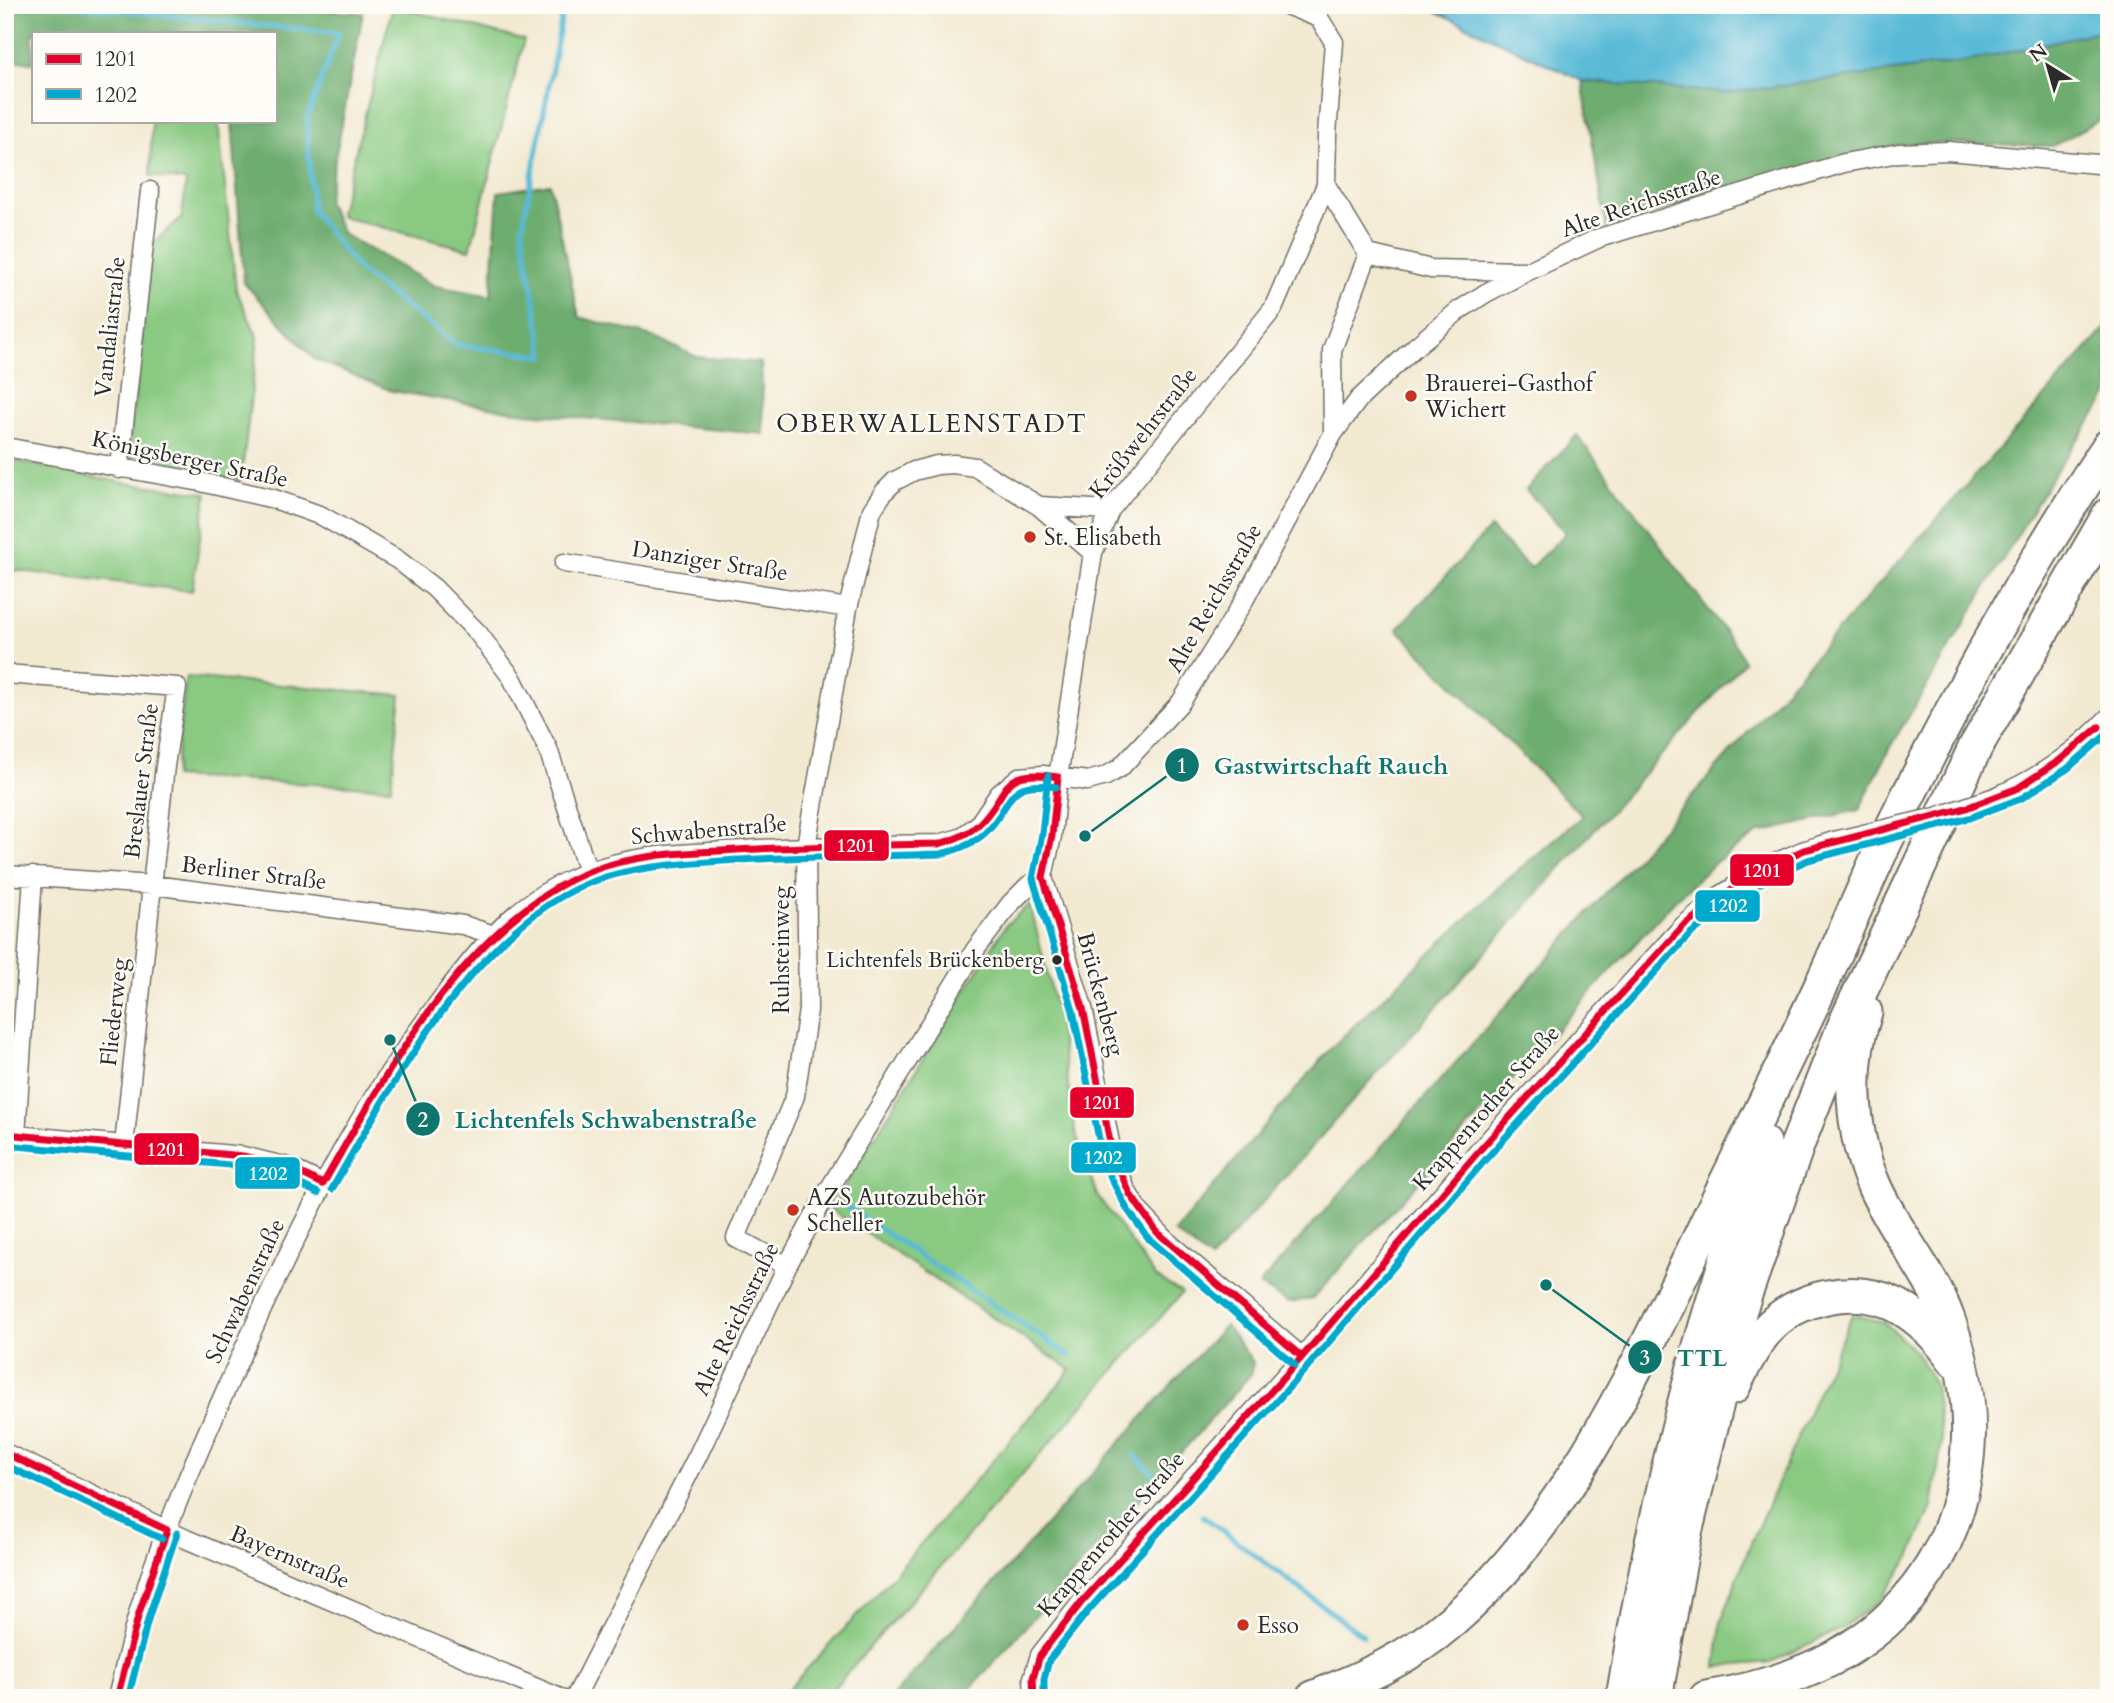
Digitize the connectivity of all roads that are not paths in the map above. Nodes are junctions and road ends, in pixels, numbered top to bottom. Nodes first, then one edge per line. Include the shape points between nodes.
1 (1286, 5) edge
2 (2109, 164) edge
3 (1326, 186) junction
4 (150, 191) dead end
5 (1368, 254) junction
6 (1526, 271) junction
7 (1333, 434) junction
8 (2109, 446) edge
9 (5, 447) edge
10 (119, 469) junction
11 (1039, 506) junction
12 (1110, 510) junction
13 (2109, 514) edge
14 (1094, 553) junction
15 (564, 563) dead end
16 (848, 608) junction
17 (5, 674) edge
18 (2106, 727) edge
19 (1058, 777) junction
20 (806, 846) junction
21 (588, 872) junction
22 (5, 875) edge
23 (33, 876) junction
24 (1043, 877) junction
25 (153, 885) junction
26 (1897, 910) junction
27 (494, 935) junction
28 (1819, 989) junction
29 (10, 1134) edge
30 (124, 1144) junction
31 (323, 1184) junction
32 (787, 1266) junction
33 (1302, 1357) junction
34 (1962, 1371) junction
35 (1706, 1443) junction
36 (5, 1453) edge
37 (167, 1530) junction
38 (117, 1698) edge
39 (560, 1698) edge
40 (575, 1698) edge
41 (1034, 1698) edge
42 (1313, 1698) edge
43 (1623, 1698) edge
44 (1655, 1698) edge
45 (1706, 1698) edge

1 - 3 street, Krößwehrstraße via 1319,18 1334,42
2 - 6 street, Alte Reichsstraße via 1948,151 1899,153 1844,163 1599,238
3 - 5 street
3 - 12 street, Krößwehrstraße via 1273,309
4 - 10 street, Vandaliastraße
5 - 6 street via 1432,269
5 - 7 street via 1332,350
6 - 7 street, Alte Reichsstraße via 1458,312 1397,362 1359,399
7 - 19 street, Alte Reichsstraße via 1242,604 1181,702 1120,768 1088,781
8 - 28 highway via 2018,593 1956,706 1888,838
9 - 10 street, Königsberger Straße
10 - 21 street, Königsberger Straße via 201,482 322,516 398,560 435,588 512,678 548,749
11 - 12 street
11 - 14 street
11 - 16 street, Ruhsteinweg via 975,467 937,465 895,481 872,510
12 - 14 street, Krößwehrstraße
13 - 26 highway via 1976,746
14 - 19 street, Krößwehrstraße
15 - 16 street, Danziger Straße
16 - 20 street, Ruhsteinweg
17 - 25 street, Breslauer Straße via 177,687
18 - 33 street, Krappenrother Straße, bridge via 2020,787 1936,817 1802,851 1718,897 1684,926 1478,1152
19 - 20 street, Schwabenstraße via 1019,777 999,794 978,825 960,838 939,844
19 - 24 street, Brückenberg
20 - 21 street, Schwabenstraße via 678,854
20 - 32 street, Ruhsteinweg via 808,1010 795,1096 736,1238
21 - 27 street, Schwabenstraße via 536,898
22 - 23 street, Berliner Straße
23 - 25 street, Berliner Straße
23 - 29 street
24 - 32 street, Alte Reichsstraße via 1011,903 975,950
24 - 33 street, Brückenberg via 1083,1009 1117,1170 1138,1210 1169,1243
25 - 27 street, Berliner Straße via 463,925
25 - 30 street, Fliederweg
26 - 34 highway via 1860,1028 1853,1094 1860,1144 1875,1188 1947,1315
26 - 35 highway via 1798,1143 1740,1309
27 - 31 street, Schwabenstraße via 408,1044
28 - 42 highway via 1623,1392 1586,1457 1528,1538 1474,1600 1428,1641 1401,1660
28 - 43 highway via 1725,1259 1692,1373
29 - 30 street
30 - 31 street via 243,1156 288,1167
31 - 37 street, Schwabenstraße via 252,1331
32 - 40 street, Alte Reichsstraße
33 - 41 street, Krappenrother Straße via 1046,1647 1035,1665
34 - 35 highway via 1924,1324 1896,1305 1863,1296 1826,1297 1786,1313 1766,1331 1745,1361
34 - 45 highway via 1969,1458 1944,1545 1921,1583 1884,1623 1834,1658 1773,1684
35 - 44 highway
36 - 37 street, Bayernstraße
37 - 38 street, Schwabenstraße
37 - 39 street, Bayernstraße

